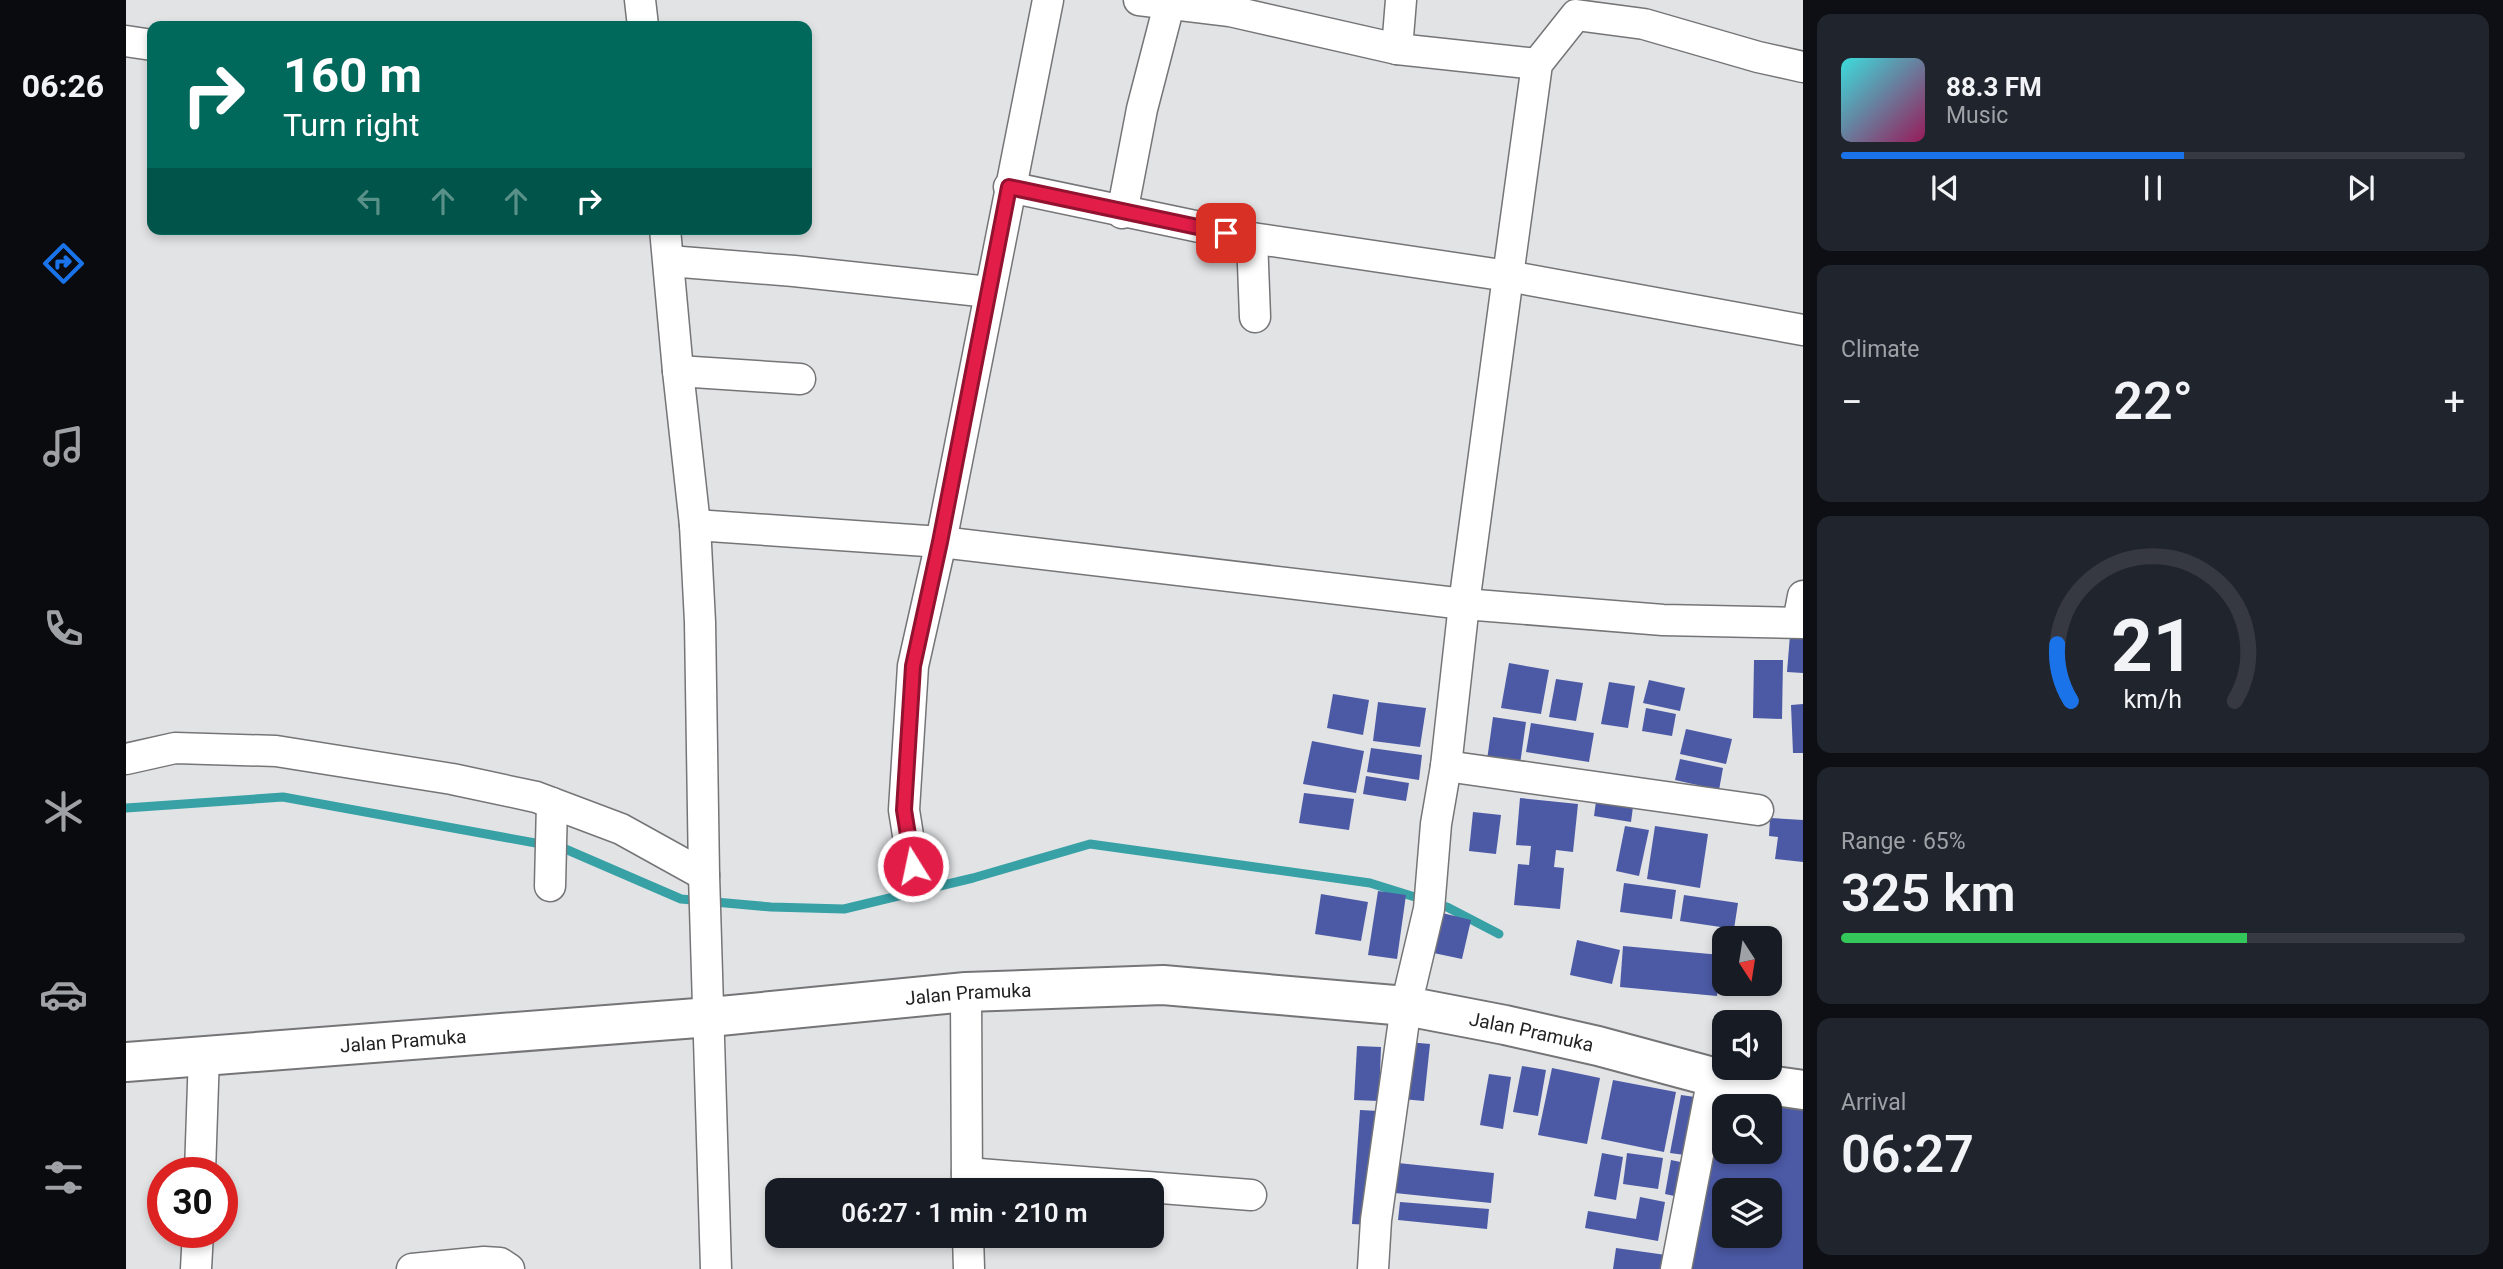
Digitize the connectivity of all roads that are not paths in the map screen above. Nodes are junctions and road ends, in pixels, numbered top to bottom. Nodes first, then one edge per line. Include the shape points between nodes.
1 (640, 0) edge
2 (1048, 0) edge
3 (1139, 0) edge
4 (1401, 0) edge
5 (1169, 5) junction
6 (1231, 6) edge
7 (1577, 8) edge
8 (642, 21) edge
9 (126, 41) edge
10 (147, 44) edge
11 (1397, 49) junction
12 (1537, 64) junction
13 (1803, 67) edge
14 (1009, 187) junction
15 (1122, 213) junction
16 (666, 235) edge
17 (1252, 238) junction
18 (669, 261) junction
19 (1508, 276) junction
20 (989, 292) junction
21 (1255, 317) dead end
22 (1803, 330) edge
23 (678, 371) junction
24 (800, 379) dead end
25 (695, 524) junction
26 (940, 542) junction
27 (1464, 604) junction
28 (1801, 614) edge
29 (126, 759) edge
30 (1446, 766) junction
31 (552, 803) junction
32 (1758, 810) dead end
33 (913, 866) dead end
34 (550, 886) dead end
35 (705, 892) junction
36 (967, 992) junction
37 (1406, 1006) junction
38 (710, 1017) junction
39 (204, 1055) junction
40 (126, 1062) edge
41 (1712, 1077) edge
42 (1712, 1080) edge
43 (1734, 1080) edge
44 (1803, 1090) edge
45 (201, 1157) edge
46 (967, 1178) edge
47 (1164, 1191) edge
48 (1251, 1195) dead end
49 (197, 1248) edge
50 (968, 1248) edge
51 (196, 1269) edge
52 (412, 1269) edge
53 (509, 1269) edge
54 (716, 1269) edge
55 (969, 1269) edge
56 (1373, 1269) edge
57 (1676, 1269) edge

1 - 8 street
2 - 14 street
3 - 5 street
4 - 11 street
5 - 6 street
5 - 15 street
6 - 11 street
7 - 12 street
7 - 13 street
9 - 10 street
11 - 12 street
12 - 19 street
14 - 15 street
14 - 20 street
15 - 17 street
16 - 18 street
17 - 19 street
17 - 21 street
18 - 20 street
18 - 23 street
19 - 22 street
19 - 27 street
20 - 26 street
23 - 24 street
23 - 25 street
25 - 26 street
25 - 35 street
26 - 27 street
26 - 33 street via 909,698 904,810
27 - 28 street via 1663,620
27 - 30 street
29 - 31 street via 175,748 276,751 452,779
30 - 32 street
30 - 37 street via 1429,909
31 - 34 street
31 - 35 street via 621,829
35 - 38 street
36 - 37 main road, Jalan Pramuka via 1163,985
36 - 38 main road, Jalan Pramuka
36 - 46 street
37 - 41 main road, Jalan Pramuka via 1598,1046
37 - 56 street
38 - 39 main road, Jalan Pramuka
38 - 54 street
39 - 40 main road, Jalan Pramuka
39 - 45 street
42 - 57 street
43 - 44 main road, Jalan Pramuka
47 - 48 street
49 - 51 street
50 - 55 street
52 - 53 street via 484,1262

